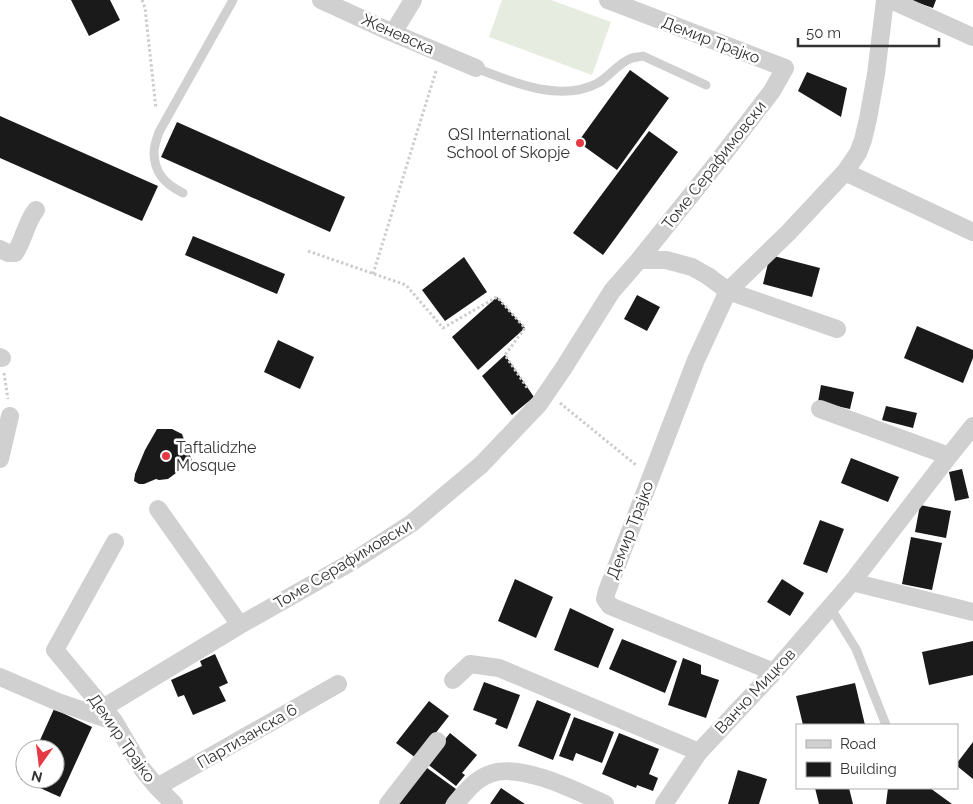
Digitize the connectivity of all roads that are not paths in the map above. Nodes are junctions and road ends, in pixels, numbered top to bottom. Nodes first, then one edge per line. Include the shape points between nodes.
1 (233, 0) edge
2 (321, 0) edge
3 (413, 0) edge
4 (608, 0) edge
5 (885, 0) edge
6 (892, 0) edge
7 (393, 33) junction
8 (973, 37) edge
9 (476, 68) joint
10 (786, 68) joint
11 (706, 85) dead end
12 (845, 172) junction
13 (183, 193) dead end
14 (36, 210) dead end
15 (973, 232) edge
16 (0, 249) edge
17 (639, 260) junction
18 (728, 291) junction
19 (837, 329) dead end
20 (820, 409) dead end
21 (10, 416) road end
22 (973, 426) edge
23 (948, 456) junction
24 (0, 458) edge
25 (158, 509) dead end
26 (115, 542) dead end
27 (852, 582) junction
28 (830, 608) junction
29 (973, 612) edge
30 (240, 625) junction
31 (774, 672) junction
32 (0, 677) edge
33 (453, 680) dead end
34 (338, 684) dead end
35 (109, 715) junction
36 (886, 724) edge
37 (437, 741) dead end
38 (699, 752) junction
39 (157, 787) junction
40 (174, 804) edge
41 (388, 804) edge
42 (455, 804) edge
43 (605, 804) edge
44 (664, 804) edge

1 - 13 lane via 159,132 154,151 163,179
2 - 7 street, Женевска
3 - 7 street
4 - 10 street, Демир Трајко
5 - 12 street, Демир Трајко via 864,140
6 - 8 street
7 - 9 street, Женевска
9 - 11 lane via 534,88 577,89 597,83 622,63 643,56
10 - 17 street, Томе Серафимовски via 712,170
12 - 15 street
12 - 18 street, Демир Трајко
14 - 16 street via 15,253
17 - 18 street via 666,260 692,266
17 - 30 street, Томе Серафимовски via 612,291 543,398 481,465 412,523 355,560
18 - 19 street
18 - 31 street, Демир Трајко via 696,360 605,599 610,606
20 - 23 street
21 - 24 street
22 - 23 street, Ванчо Мицков
23 - 27 street, Ванчо Мицков
25 - 30 street
26 - 35 street, Демир Трајко via 55,650
27 - 28 street, Ванчо Мицков
27 - 29 street
28 - 31 street, Ванчо Мицков
28 - 36 lane via 856,649
30 - 35 street, Томе Серафимовски
31 - 38 street, Ванчо Мицков
32 - 35 street via 58,702
33 - 38 street via 470,664 499,668
34 - 39 street, Партизанска 6
35 - 39 street, Демир Трајко
37 - 41 street
38 - 44 street, Ванчо Мицков
39 - 40 street, Демир Трајко
42 - 43 street via 480,778 510,771 536,776

